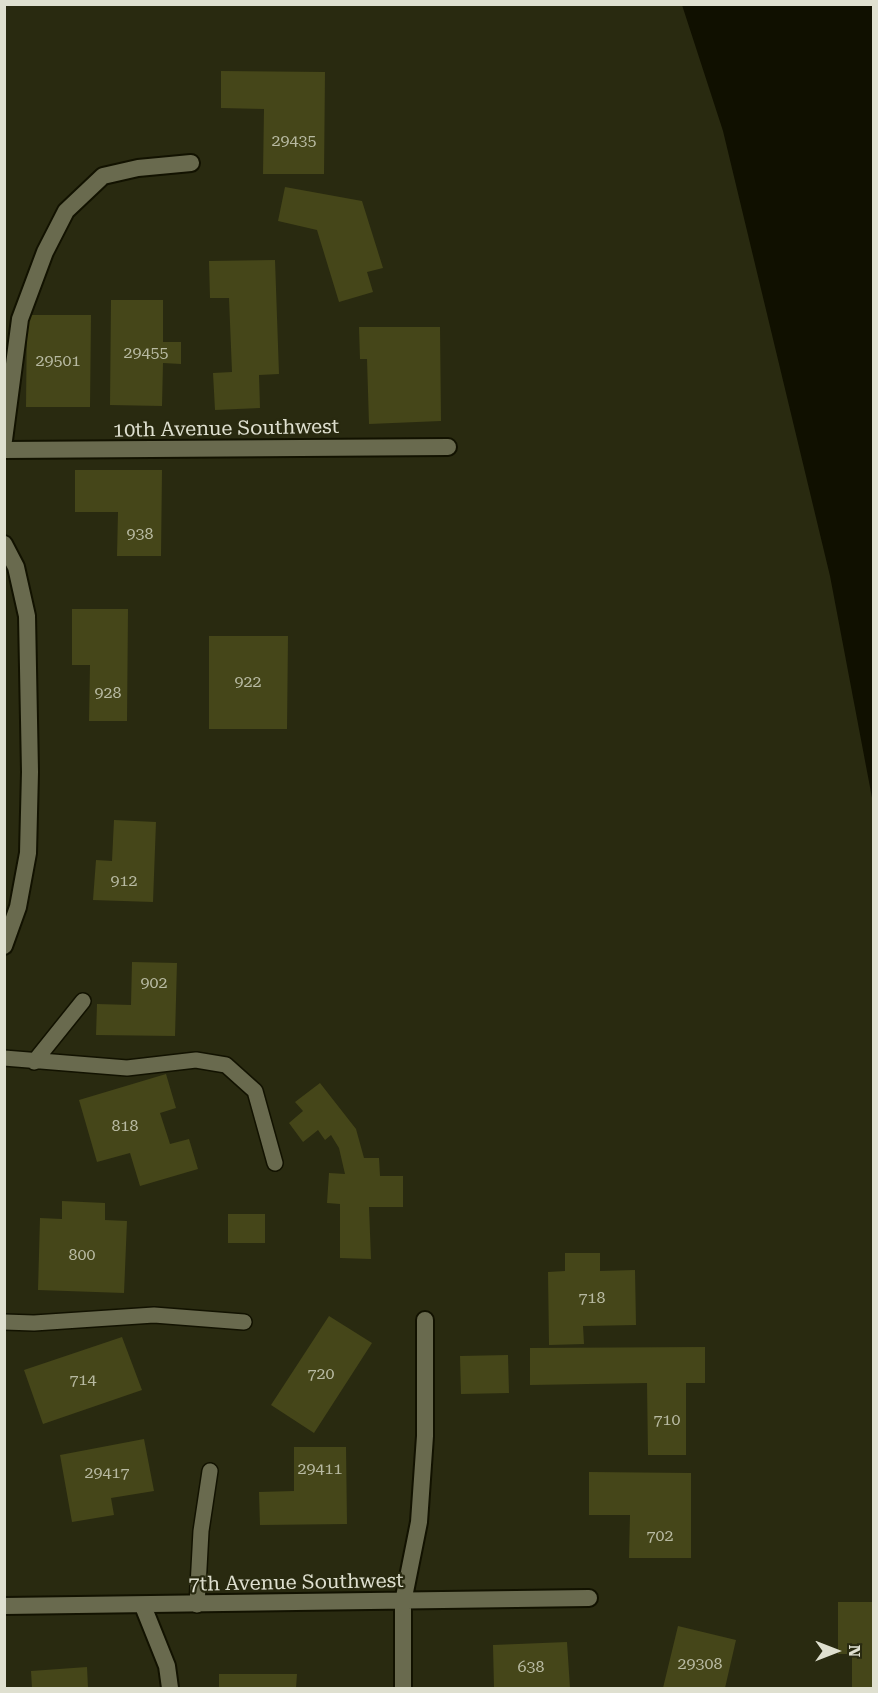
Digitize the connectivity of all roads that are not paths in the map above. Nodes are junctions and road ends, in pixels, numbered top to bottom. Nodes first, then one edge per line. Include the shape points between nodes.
1 (191, 163) dead end
2 (4, 440) edge
3 (448, 447) dead end
4 (4, 450) edge
5 (4, 544) edge
6 (4, 946) edge
7 (83, 1001) dead end
8 (4, 1058) edge
9 (34, 1062) junction
10 (274, 1163) dead end
11 (425, 1320) dead end
12 (4, 1322) edge
13 (244, 1322) dead end
14 (210, 1471) dead end
15 (589, 1598) dead end
16 (403, 1602) junction
17 (197, 1605) junction
18 (4, 1606) edge
19 (142, 1606) junction
20 (170, 1689) edge
21 (403, 1689) edge

1 - 2 street via 103,176 66,211 45,252 20,319
3 - 4 street, 10th Avenue Southwest
5 - 6 street via 16,567 27,616 30,772 28,853 18,907
7 - 9 lane
8 - 9 lane
9 - 10 lane via 127,1068 196,1060 226,1065 255,1091
11 - 16 street via 425,1436 419,1522
12 - 13 lane via 154,1316
14 - 17 lane via 201,1531
15 - 16 street, 7th Avenue Southwest
16 - 17 street, 7th Avenue Southwest
16 - 21 street
17 - 19 street, 7th Avenue Southwest
18 - 19 street, 7th Avenue Southwest
19 - 20 street via 167,1666

